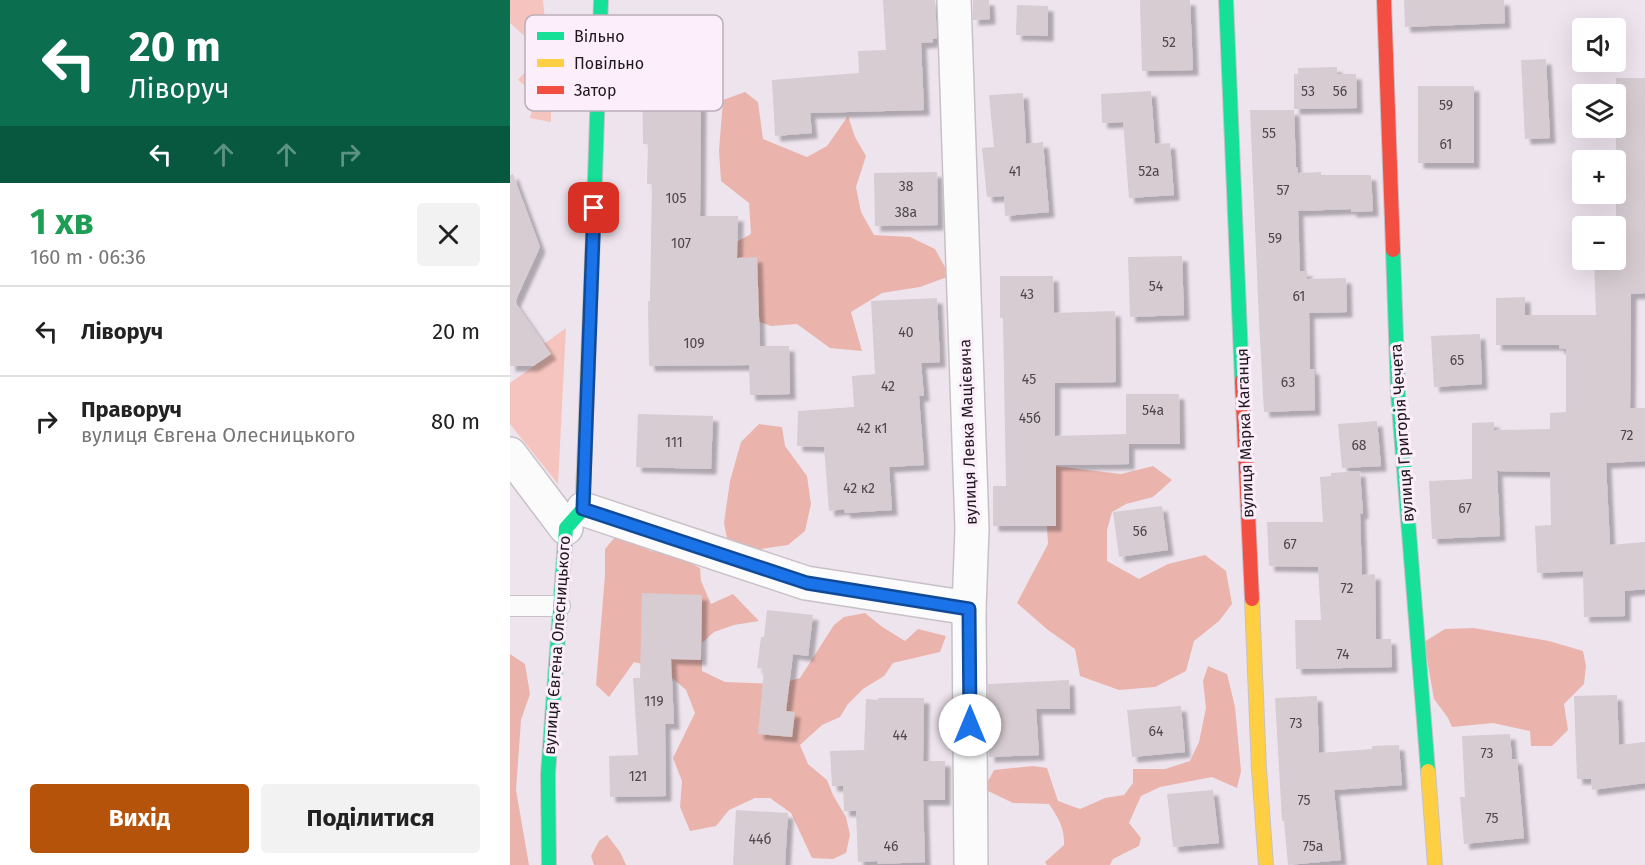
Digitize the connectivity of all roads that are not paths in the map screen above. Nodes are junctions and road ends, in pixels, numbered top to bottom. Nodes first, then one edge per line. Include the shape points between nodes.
1 (601, 0) edge
2 (954, 0) edge
3 (1226, 0) edge
4 (1384, 0) edge
5 (600, 15) edge
6 (595, 111) edge
7 (510, 454) edge
8 (575, 518) junction
9 (510, 606) edge
10 (560, 606) junction
11 (969, 609) junction
12 (549, 865) edge
13 (970, 865) edge
14 (1266, 865) edge
15 (1436, 865) edge

1 - 5 street, вулиця Євгена Олесницького
2 - 11 street, вулиця Левка Мацієвича via 972,529
3 - 14 street, вулиця Марка Каганця
4 - 15 street, вулиця Григорія Чечета via 1398,394
6 - 8 street, вулиця Євгена Олесницького
7 - 8 street
8 - 10 street, вулиця Євгена Олесницького
8 - 11 street via 807,583
9 - 10 lane
10 - 12 street, вулиця Євгена Олесницького via 548,774
11 - 13 street, вулиця Левка Мацієвича

